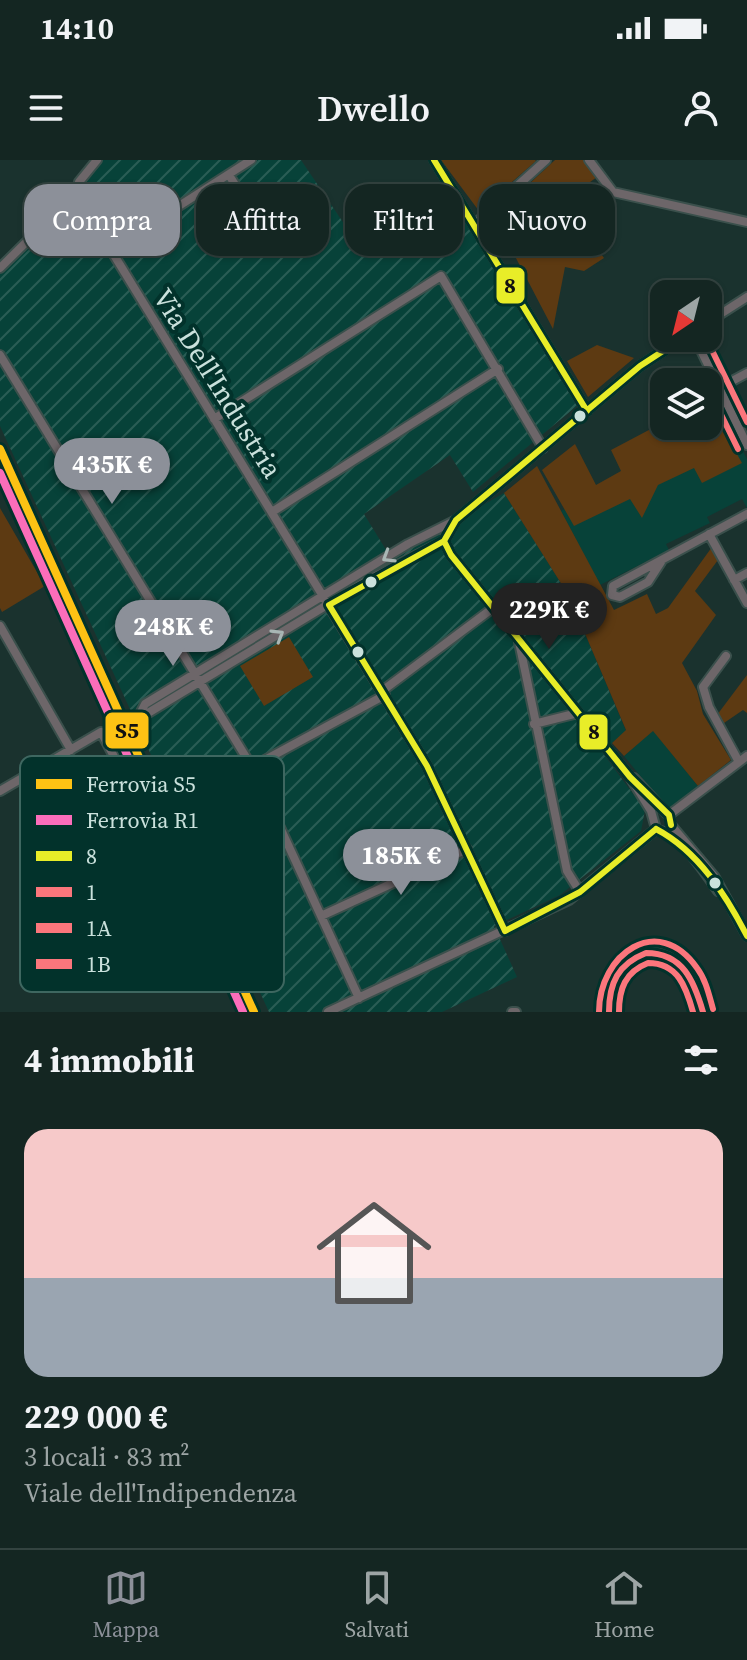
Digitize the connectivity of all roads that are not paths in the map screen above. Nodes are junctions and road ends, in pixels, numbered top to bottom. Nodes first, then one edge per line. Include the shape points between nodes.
1 (97, 160) edge
2 (251, 160) edge
3 (434, 160) edge
4 (546, 160) edge
5 (589, 160) edge
6 (229, 175) junction
7 (80, 184) edge
8 (235, 184) edge
9 (180, 206) edge
10 (747, 222) edge
11 (475, 224) junction
12 (24, 244) edge
13 (114, 256) edge
14 (0, 268) edge
15 (747, 297) edge
16 (722, 313) edge
17 (662, 352) edge
18 (0, 355) edge
19 (498, 369) junction
20 (747, 373) edge
21 (722, 391) edge
22 (722, 394) edge
23 (587, 411) junction
24 (214, 419) junction
25 (747, 445) edge
26 (543, 448) junction
27 (272, 512) junction
28 (747, 514) edge
29 (456, 520) junction
30 (709, 534) junction
31 (444, 541) junction
32 (661, 562) junction
33 (747, 573) edge
34 (734, 580) junction
35 (323, 596) junction
36 (747, 603) edge
37 (329, 605) junction
38 (493, 608) junction
39 (0, 626) edge
40 (518, 638) junction
41 (726, 656) dead end
42 (196, 673) junction
43 (202, 682) junction
44 (383, 693) junction
45 (578, 713) junction
46 (534, 724) junction
47 (71, 750) junction
48 (61, 756) edge
49 (114, 756) edge
50 (246, 756) edge
51 (271, 756) edge
52 (743, 759) edge
53 (20, 779) edge
54 (0, 791) edge
55 (661, 814) junction
56 (663, 828) junction
57 (284, 836) edge
58 (467, 849) junction
59 (580, 892) junction
60 (321, 916) junction
61 (505, 931) junction
62 (747, 936) edge
63 (359, 998) junction
64 (328, 1012) edge
65 (609, 1012) edge
66 (703, 1012) edge

1 - 7 street
2 - 6 street
3 - 11 street
4 - 11 street
5 - 10 street via 613,192
6 - 8 street
6 - 9 street
11 - 23 street
12 - 14 street
13 - 24 street, Via Dell'Industria
15 - 16 street
17 - 23 street
18 - 42 street
19 - 24 street via 441,276
19 - 26 street
19 - 27 street
20 - 21 street
22 - 25 street
23 - 26 street
24 - 27 street, Via Dell'Industria
26 - 29 street
27 - 35 street, Via Dell'Industria
28 - 30 street
29 - 31 street
29 -> 35 street
30 - 32 street
30 - 34 street
31 - 37 street
31 - 38 street
32 - 32 street via 613,586 612,595 620,597 648,582
33 - 34 street
34 - 36 street
35 - 37 street, Via Dell'Industria
35 - 42 street
43 -> 37 street
37 - 44 street, Via Dell'Industria
38 - 40 street
38 - 44 street
39 - 47 street
40 - 45 street
40 - 46 street
41 - 52 street via 703,687 709,707
42 - 43 street
42 - 43 street via 145,704 143,716
43 - 50 street
44 - 51 street
44 - 58 street, Via Dell'Industria via 427,766
45 - 46 street
45 - 55 street
46 - 59 street via 567,871
47 - 48 street
47 - 49 street via 101,732
52 - 55 street
53 - 54 street
55 - 56 street
55 - 56 street
56 - 59 street
56 - 62 street via 714,876
57 - 60 street
58 - 60 street
58 - 61 street, Via Dell'Industria
59 - 61 street
60 - 63 street
61 - 63 street
63 - 64 street
65 - 66 street via 609,989 617,971 630,959 652,954 686,970

